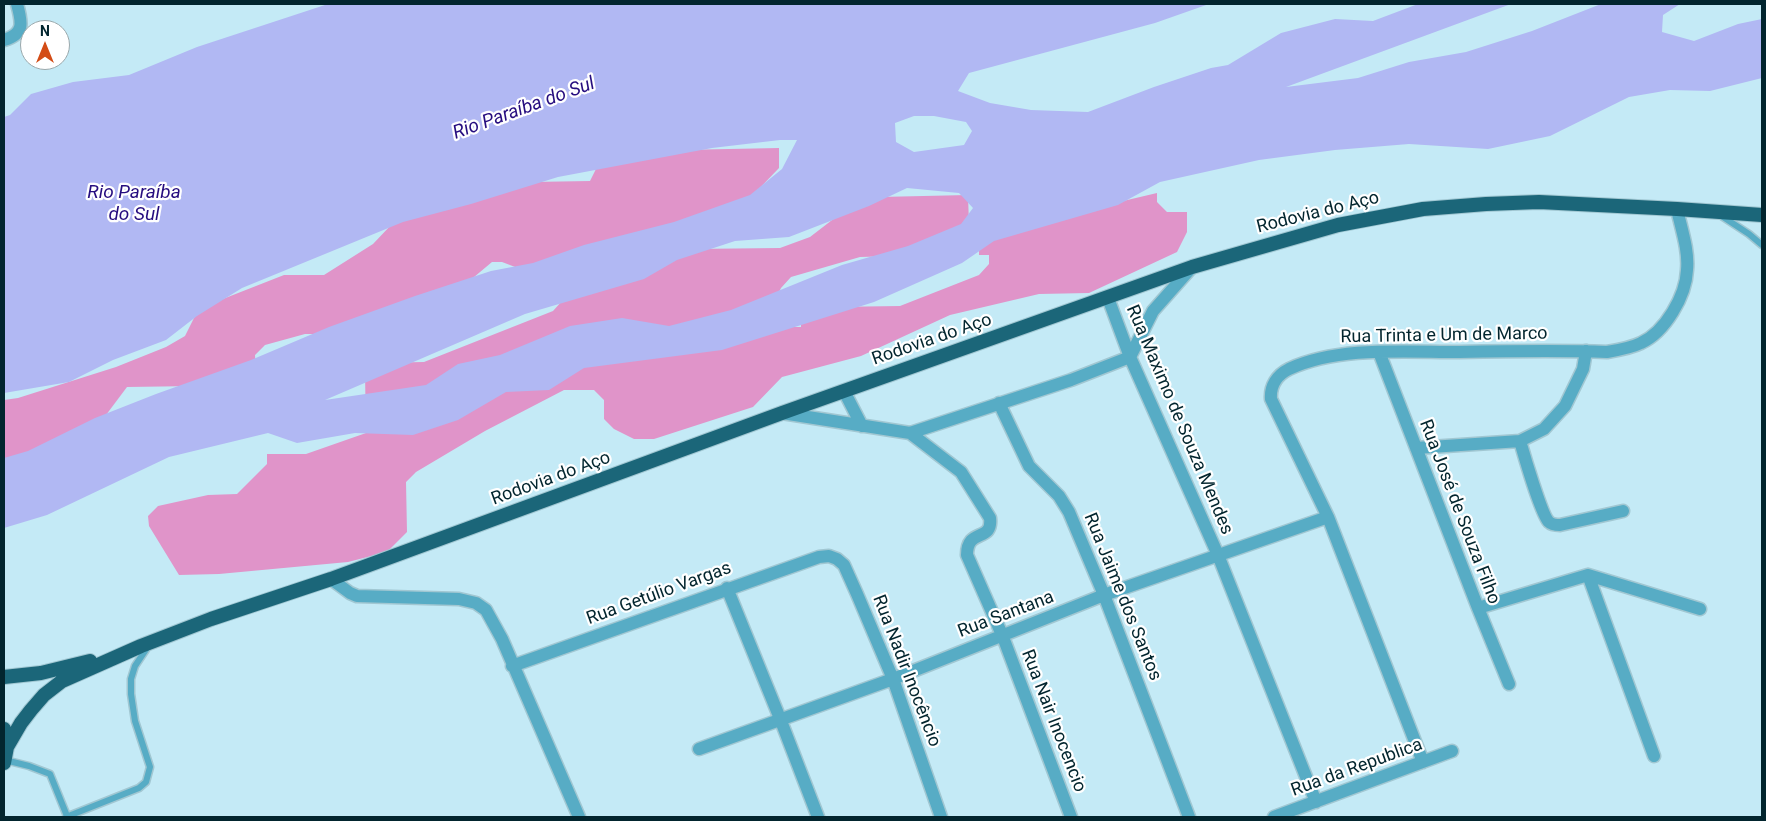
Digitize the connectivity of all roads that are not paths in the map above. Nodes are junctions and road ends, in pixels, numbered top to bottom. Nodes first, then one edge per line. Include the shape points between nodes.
1 (18, 8) edge
2 (4, 40) edge
3 (1677, 209) junction
4 (1714, 211) junction
5 (1762, 215) edge
6 (1762, 245) edge
7 (1192, 267) junction
8 (1108, 298) junction
9 (1586, 351) junction
10 (1379, 352) junction
11 (1130, 357) junction
12 (844, 391) junction
13 (999, 403) junction
14 (782, 413) junction
15 (862, 426) junction
16 (910, 433) junction
17 (1520, 441) junction
18 (1416, 448) junction
19 (1623, 511) dead end
20 (1328, 517) junction
21 (1218, 555) junction
22 (819, 557) joint
23 (1588, 575) junction
24 (331, 579) junction
25 (727, 588) junction
26 (1104, 595) junction
27 (1478, 608) junction
28 (1700, 609) dead end
29 (1002, 636) junction
30 (146, 644) junction
31 (512, 666) junction
32 (4, 677) edge
33 (894, 679) junction
34 (1509, 684) dead end
35 (781, 721) junction
36 (4, 729) edge
37 (698, 750) dead end
38 (1452, 750) dead end
39 (1654, 756) dead end
40 (5, 757) edge
41 (1423, 762) junction
42 (1316, 802) junction
43 (67, 817) edge
44 (579, 817) edge
45 (818, 817) edge
46 (941, 817) edge
47 (1071, 817) edge
48 (1189, 817) edge
49 (1274, 817) edge

1 - 2 street via 20,27 17,34
3 - 4 highway, Rodovia do Aço
3 - 7 highway, Rodovia do Aço via 1539,202 1422,209 1338,225
3 - 9 street, Rua Trinta e Um de Marco via 1688,269 1681,297 1663,326 1652,337 1626,348 1607,352
4 - 5 highway, Rodovia do Aço
4 - 6 lane
7 - 8 highway, Rodovia do Aço
7 - 11 street via 1153,311
8 - 11 street, Rua Maximo de Souza Mendes
8 - 12 highway, Rodovia do Aço
9 - 10 street, Rua Trinta e Um de Marco
9 - 17 street via 1583,369 1565,406 1544,430
10 - 18 street, Rua José de Souza Filho
10 - 20 street, Rua Trinta e Um de Marco via 1338,355 1294,367 1276,378 1270,392 1270,399
11 - 13 street
11 - 21 street, Rua Maximo de Souza Mendes
12 - 14 highway, Rodovia do Aço
12 - 15 street
13 - 16 street
13 - 26 street, Rua Jaime dos Santos via 1029,466 1064,502
14 - 15 street
14 - 24 highway, Rodovia do Aço
15 - 16 street
16 - 29 street, Rua Nair Inocencio via 961,472 990,518 988,532 971,540 967,555
17 - 18 street
17 - 19 street via 1549,523 1554,525
18 - 27 street, Rua José de Souza Filho
20 - 21 street, Rua Santana
20 - 41 street, Rua Trinta e Um de Marco
21 - 26 street, Rua Santana
21 - 42 street
22 - 25 street, Rua Getúlio Vargas
22 - 33 street, Rua Nadir Inocêncio via 829,556 844,565
23 - 27 street
23 - 28 street
23 - 39 street
24 - 30 highway, Rodovia do Aço
24 - 31 street via 357,596 432,597 476,603 492,619
25 - 31 street, Rua Getúlio Vargas
25 - 35 street
26 - 29 street, Rua Santana
26 - 48 street, Rua Jaime dos Santos
27 - 34 street, Rua José de Souza Filho
29 - 33 street, Rua Santana
29 - 47 street, Rua Nair Inocencio
30 - 32 highway, Rodovia do Aço via 41,673
30 - 40 highway, Rodovia do Aço via 62,681 44,695 21,724
30 - 43 lane via 131,679 131,694 135,721 150,768 146,782 139,788
31 - 44 street
33 - 35 street, Rua Santana
33 - 46 street, Rua Nadir Inocêncio
35 - 37 street, Rua Santana
35 - 45 street
36 - 40 highway
38 - 41 street, Rua da Republica
40 - 43 lane via 50,774
41 - 42 street, Rua da Republica
42 - 49 street, Rua da Republica

